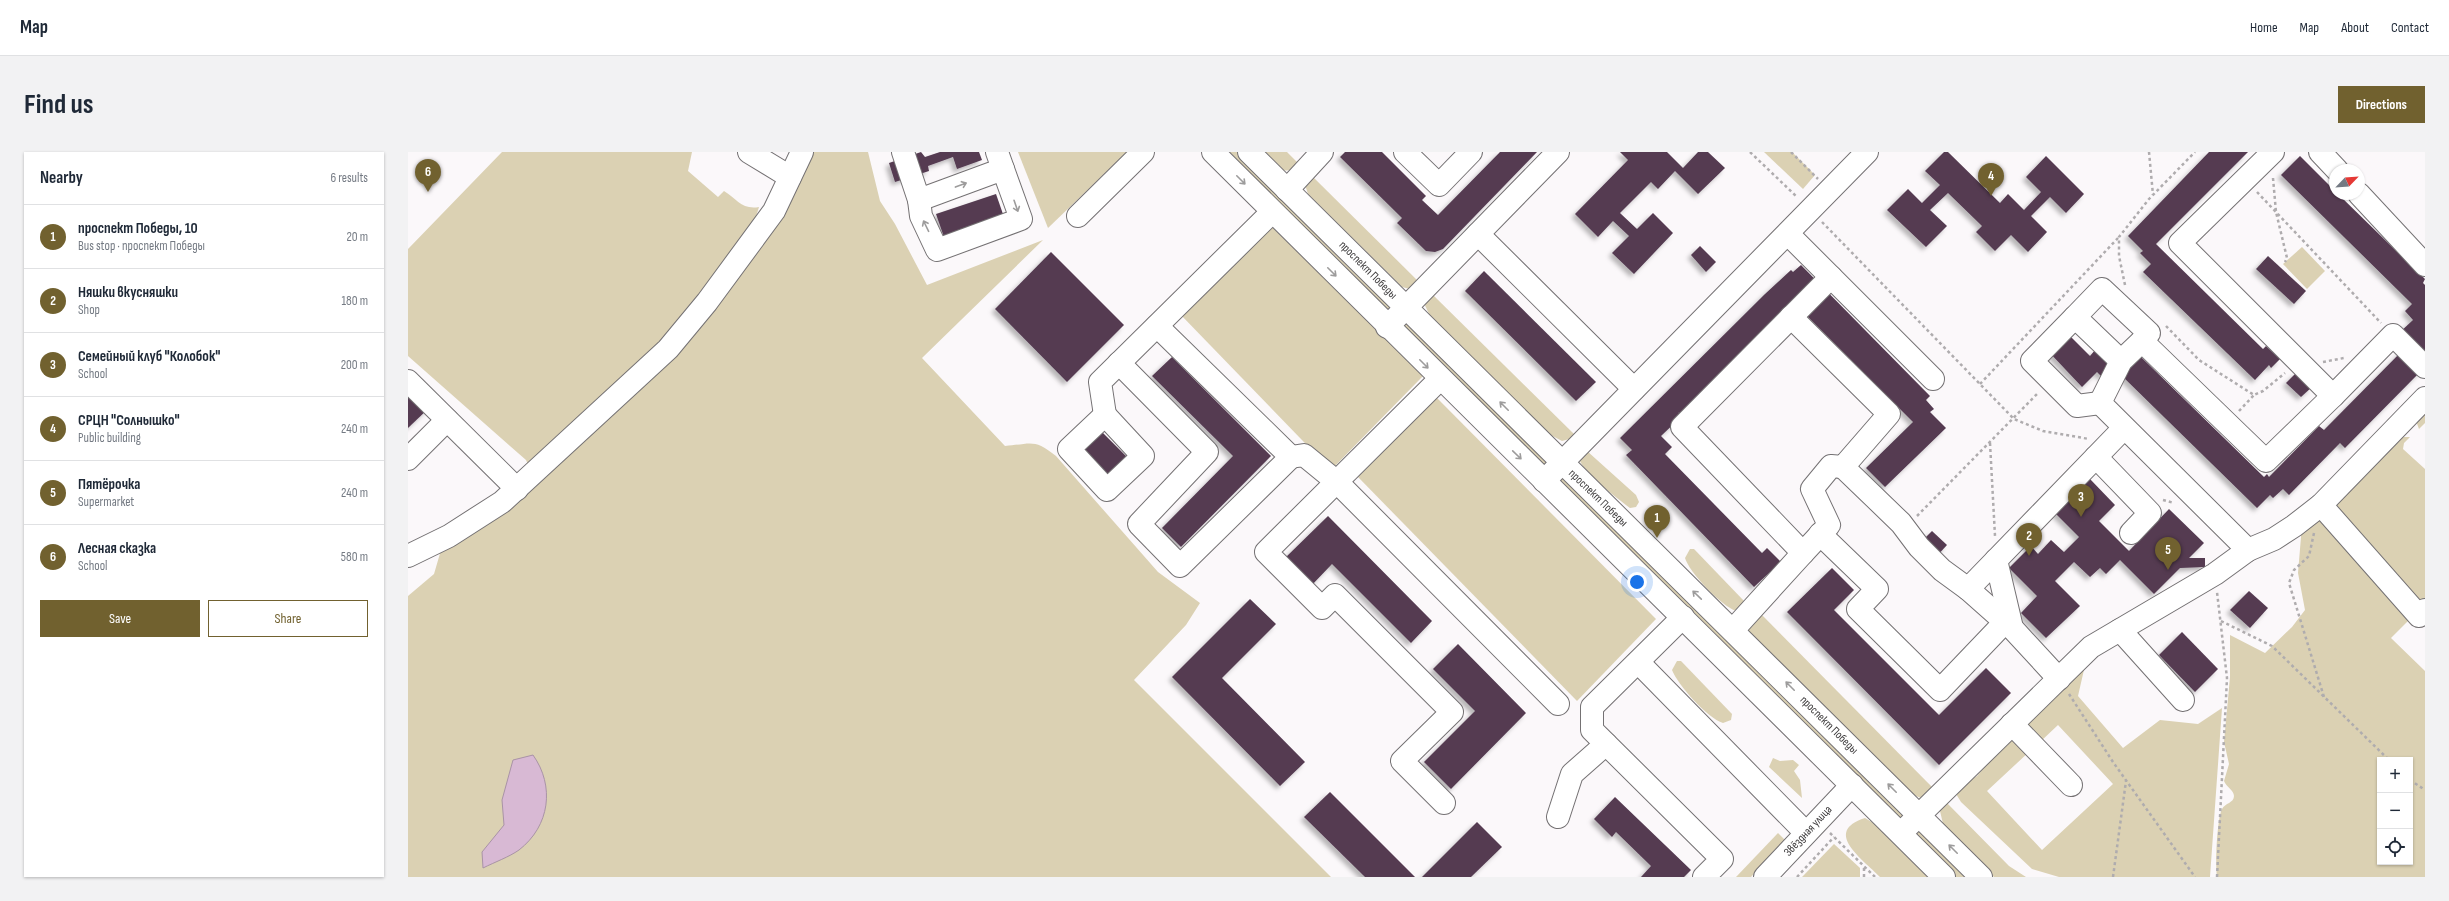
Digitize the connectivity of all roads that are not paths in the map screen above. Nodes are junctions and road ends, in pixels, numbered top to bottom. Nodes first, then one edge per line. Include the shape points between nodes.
1 (749, 152) edge
2 (802, 152) edge
3 (903, 152) edge
4 (1143, 152) edge
5 (1213, 152) edge
6 (1249, 152) edge
7 (1322, 152) edge
8 (1405, 152) edge
9 (1471, 152) edge
10 (1558, 152) edge
11 (1867, 152) edge
12 (2273, 152) edge
13 (2320, 152) edge
14 (1000, 161) edge
15 (2331, 164) edge
16 (790, 177) junction
17 (1287, 190) junction
18 (919, 200) junction
19 (2365, 200) edge
20 (1272, 212) junction
21 (1078, 216) dead end
22 (1478, 234) junction
23 (1788, 234) junction
24 (2425, 265) edge
25 (1831, 277) junction
26 (1406, 308) junction
27 (1790, 317) junction
28 (2075, 317) junction
29 (1157, 326) junction
30 (1387, 327) junction
31 (2142, 341) junction
32 (2121, 361) junction
33 (1120, 363) junction
34 (2425, 367) edge
35 (1440, 379) junction
36 (1933, 379) dead end
37 (408, 381) edge
38 (1634, 389) junction
39 (2333, 396) junction
40 (2425, 398) edge
41 (2100, 403) junction
42 (1105, 415) dead end
43 (447, 420) junction
44 (2110, 443) junction
45 (1290, 457) junction
46 (408, 459) edge
47 (1562, 463) junction
48 (1843, 467) junction
49 (1544, 481) junction
50 (1337, 482) junction
51 (516, 489) junction
52 (2315, 510) junction
53 (2131, 533) dead end
54 (1820, 534) junction
55 (2248, 550) junction
56 (1803, 553) junction
57 (408, 556) edge
58 (1996, 560) junction
59 (1968, 589) junction
60 (2425, 610) edge
61 (1683, 618) junction
62 (2008, 625) junction
63 (1733, 630) junction
64 (2120, 630) junction
65 (1638, 662) junction
66 (2059, 679) junction
67 (2183, 700) dead end
68 (1558, 704) dead end
69 (2012, 724) junction
70 (1606, 744) junction
71 (1852, 785) junction
72 (2071, 785) dead end
73 (1444, 803) dead end
74 (1919, 815) junction
75 (1558, 817) dead end
76 (1812, 827) junction
77 (1901, 833) junction
78 (1704, 877) edge
79 (1765, 877) edge
80 (1944, 877) edge
81 (1981, 877) edge

1 - 16 main road
2 - 16 main road
3 - 18 main road
4 - 21 main road
5 -> 20 main road, проспект Победы
6 - 17 main road, проспект Победы
7 - 17 main road
8 - 9 main road via 1439,185
10 - 22 main road
11 - 23 main road
12 - 39 main road via 2180,243
13 - 15 main road
18 -> 14 main road
14 -> 18 main road via 1021,219 938,250 921,216
16 - 51 main road via 774,210 707,302 668,349
17 - 26 main road, проспект Победы
19 - 24 main road
20 - 29 main road
20 -> 30 main road, проспект Победы
22 - 26 main road
22 - 38 main road
23 - 25 main road
23 - 38 main road
25 - 27 main road
25 - 36 main road
26 - 30 main road
47 -> 26 main road, проспект Победы
27 - 48 main road via 1889,414
27 - 56 main road via 1682,427
28 - 31 main road via 2102,289 2149,333
28 - 32 main road
28 - 41 main road via 2032,361 2077,406
29 - 33 main road
29 - 45 main road
30 -> 35 main road, проспект Победы
31 - 32 main road
31 - 39 main road via 2266,462
32 - 41 main road
33 - 42 main road via 1100,382
33 - 45 main road via 1207,452 1139,524 1180,566
34 - 39 main road via 2393,335
35 -> 49 main road, проспект Победы
35 - 50 main road
37 - 43 main road
38 - 47 main road
40 - 52 main road
41 - 44 main road
43 - 46 main road
43 - 51 main road
44 - 53 main road via 2150,513
44 - 55 main road
44 - 58 main road
45 - 50 main road via 1304,455
47 - 49 main road
63 -> 47 main road, проспект Победы
48 - 54 main road via 1831,466 1812,489 1829,525
48 - 59 main road via 1905,528 1919,547 1942,570
49 - 61 main road, проспект Победы
50 - 68 main road
50 - 73 main road via 1266,552 1322,608 1335,595 1452,712 1402,761
51 - 57 main road via 502,502 449,536
52 - 55 main road via 2274,539
52 - 60 main road via 2419,616
54 - 56 main road
54 - 62 main road via 1877,590 1858,609 1940,690
55 - 64 main road via 2215,574
56 - 63 main road
58 - 59 main road
58 - 62 main road
59 - 62 main road
61 - 65 main road
61 - 71 main road, проспект Победы
62 - 66 main road
74 -> 63 main road, проспект Победы
64 - 66 main road via 2091,647
64 - 67 main road
65 - 70 main road via 1592,707 1592,730
65 - 76 main road
66 - 69 main road
69 - 72 main road
69 - 74 main road
70 - 75 main road via 1572,774
70 - 78 main road via 1722,859
71 - 76 main road, Звёздная улица
71 - 77 main road, проспект Победы
74 - 77 main road
81 -> 74 main road, проспект Победы
76 - 79 main road, Звёздная улица
77 - 80 main road, проспект Победы

